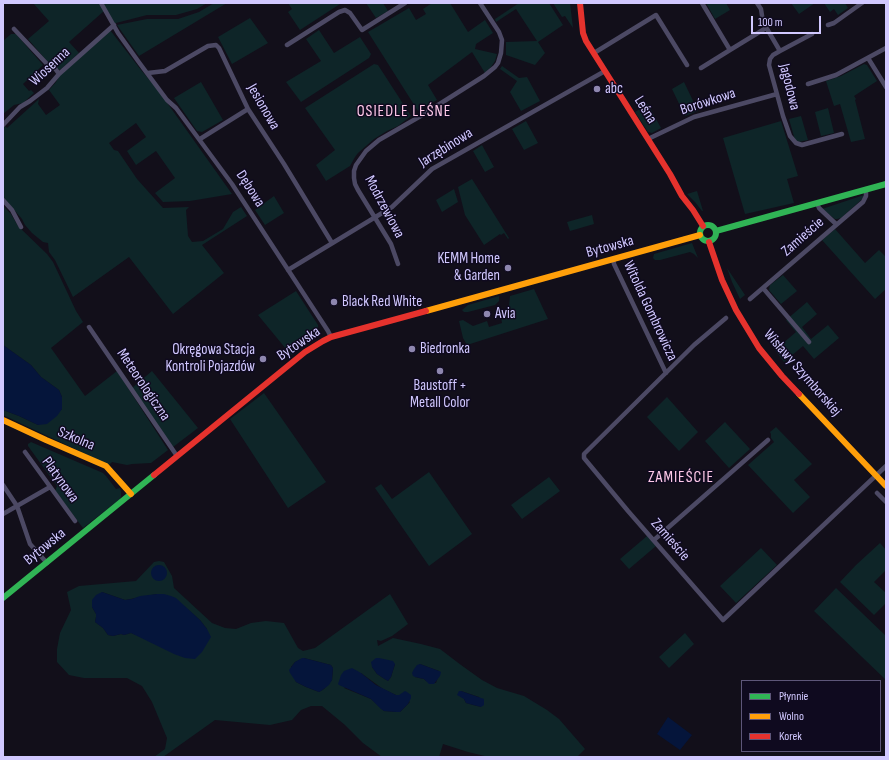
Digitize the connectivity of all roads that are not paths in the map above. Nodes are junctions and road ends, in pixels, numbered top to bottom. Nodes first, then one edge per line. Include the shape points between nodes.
1 (101, 3) edge
2 (405, 3) edge
3 (480, 3) edge
4 (580, 3) edge
5 (702, 3) edge
6 (757, 3) edge
7 (862, 3) edge
8 (114, 25) junction
9 (828, 25) dead end
10 (766, 28) junction
11 (14, 29) dead end
12 (812, 34) dead end
13 (287, 46) dead end
14 (886, 48) edge
15 (730, 50) junction
16 (780, 51) junction
17 (594, 53) junction
18 (868, 58) junction
19 (687, 65) dead end
20 (701, 68) dead end
21 (605, 71) junction
22 (148, 73) junction
23 (59, 74) junction
24 (808, 84) dead end
25 (886, 87) edge
26 (777, 94) junction
27 (248, 109) junction
28 (3, 125) edge
29 (842, 134) dead end
30 (200, 139) junction
31 (648, 139) junction
32 (886, 184) edge
33 (866, 190) junction
34 (3, 200) edge
35 (817, 203) junction
36 (375, 217) junction
37 (836, 224) junction
38 (703, 226) junction
39 (21, 227) dead end
40 (716, 231) junction
41 (700, 235) junction
42 (709, 242) junction
43 (332, 243) junction
44 (613, 259) junction
45 (398, 264) dead end
46 (288, 270) junction
47 (764, 288) junction
48 (750, 299) dead end
49 (726, 318) dead end
50 (89, 327) dead end
51 (331, 337) junction
52 (809, 342) dead end
53 (666, 373) junction
54 (3, 420) edge
55 (768, 440) dead end
56 (25, 452) dead end
57 (177, 456) junction
58 (886, 466) edge
59 (876, 476) junction
60 (3, 485) edge
61 (886, 486) edge
62 (50, 487) junction
63 (877, 493) dead end
64 (131, 494) junction
65 (886, 502) edge
66 (17, 506) junction
67 (3, 514) edge
68 (76, 521) dead end
69 (654, 540) junction
70 (47, 563) junction
71 (3, 598) edge

1 - 8 street, Dębowa
2 - 13 street via 362,30 350,13 345,10 339,12
3 - 36 street, Modrzewiowa via 502,40 502,53 498,63 484,76 372,144 360,157 354,171 355,184
4 - 17 main road, Leśna via 583,33
5 - 15 street
6 - 10 street
7 - 9 street
8 - 22 street, Dębowa
8 - 23 street, Wiosenna
10 - 15 street
10 - 16 street
11 - 23 street
12 - 16 street, Jagodowa
14 - 18 street
15 - 20 street
16 - 26 street, Jagodowa via 773,55 769,65
17 - 19 street via 656,15
17 - 21 main road, Leśna
18 - 24 street
18 - 25 street
21 - 31 main road, Leśna
21 - 36 street, Jarzębinowa via 432,168 397,202
22 - 27 street, Jesionowa via 165,71 208,46 216,45
22 - 30 street, Dębowa
23 - 28 street, Wiosenna via 47,88 20,107
26 - 29 street, Jagodowa via 790,136 796,143 802,145
26 - 31 street, Borówkowa via 694,117
27 - 30 street
27 - 43 street, Jesionowa
30 - 46 street, Dębowa
31 - 38 main road, Leśna
32 - 33 main road
33 - 35 main road
33 - 37 street, Zamieście via 863,202
34 - 39 street
35 - 37 street
35 - 40 main road
36 - 43 street, Jarzębinowa
36 - 45 street, Modrzewiowa via 391,244
37 - 47 street, Zamieście
38 - 40 main road via 711,225
38 - 41 main road
40 - 42 main road via 715,238
41 - 42 main road via 703,240
41 - 44 main road, Bytowska
42 - 59 main road, Wisławy Szymborskiej via 736,310 759,348
43 - 46 street, Jarzębinowa
44 - 51 main road, Bytowska
44 - 53 street, Witolda Gombrowicza
46 - 51 street, Dębowa
47 - 48 street, Zamieście
47 - 52 street
49 - 53 street, Zamieście
50 - 57 street, Meteorologiczna
51 - 57 main road, Bytowska via 305,352
53 - 69 street, Zamieście via 584,454 584,458
54 - 64 main road, Szkolna via 106,466
55 - 69 street
56 - 62 street, Platynowa
57 - 64 main road, Bytowska
58 - 59 street, Zamieście
59 - 61 main road, Wisławy Szymborskiej
59 - 69 street, Zamieście via 724,620
60 - 66 street
62 - 66 street
62 - 68 street, Platynowa
63 - 65 street
64 - 70 main road, Bytowska
66 - 67 street
66 - 70 street via 30,544
70 - 71 main road, Bytowska

